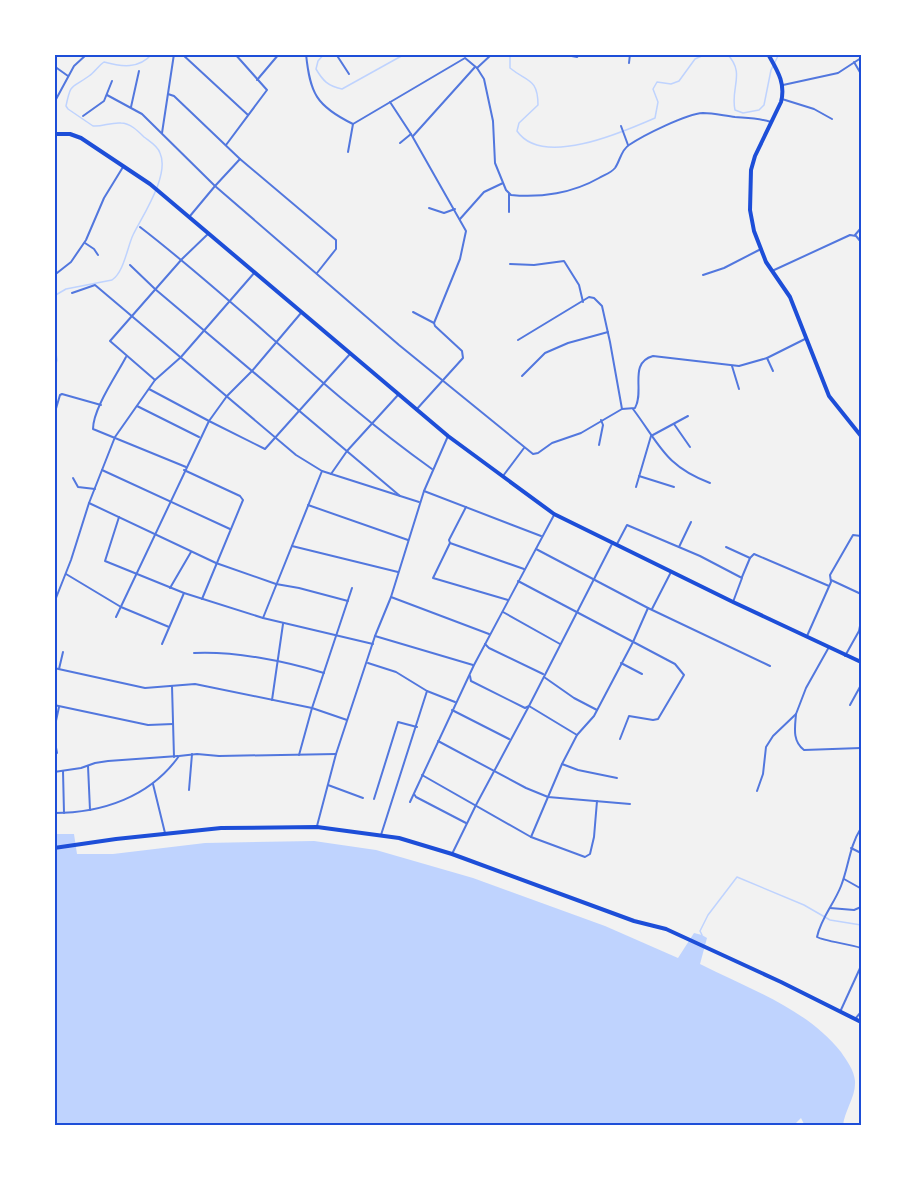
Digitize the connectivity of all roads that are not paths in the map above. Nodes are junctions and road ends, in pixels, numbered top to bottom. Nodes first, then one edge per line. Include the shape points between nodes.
1 (87, 54) edge
2 (174, 54) edge
3 (182, 54) edge
4 (235, 54) edge
5 (279, 54) edge
6 (306, 54) edge
7 (336, 54) edge
8 (462, 54) edge
9 (492, 54) edge
10 (561, 54) edge
11 (580, 54) edge
12 (630, 54) edge
13 (768, 55) edge
14 (465, 58) junction
15 (861, 58) edge
16 (854, 62) junction
17 (628, 63) dead end
18 (54, 66) edge
19 (476, 68) junction
20 (139, 71) dead end
21 (349, 74) dead end
22 (861, 74) edge
23 (68, 76) junction
24 (257, 80) junction
25 (112, 81) dead end
26 (783, 85) junction
27 (168, 94) junction
28 (107, 95) junction
29 (782, 99) junction
30 (390, 102) junction
31 (54, 103) edge
32 (131, 107) junction
33 (248, 114) junction
34 (83, 116) dead end
35 (832, 118) dead end
36 (771, 122) junction
37 (353, 124) junction
38 (622, 128) dead end
39 (162, 133) junction
40 (54, 134) edge
41 (412, 135) junction
42 (400, 143) dead end
43 (628, 145) junction
44 (226, 146) junction
45 (348, 152) dead end
46 (240, 159) junction
47 (123, 167) junction
48 (503, 183) junction
49 (215, 186) junction
50 (509, 194) junction
51 (429, 208) dead end
52 (455, 209) junction
53 (509, 212) dead end
54 (190, 216) junction
55 (460, 219) junction
56 (140, 227) dead end
57 (861, 228) edge
58 (209, 233) junction
59 (855, 235) junction
60 (861, 242) edge
61 (85, 243) junction
62 (759, 249) junction
63 (98, 255) dead end
64 (182, 259) junction
65 (510, 264) dead end
66 (130, 265) dead end
67 (772, 271) junction
68 (255, 272) junction
69 (57, 273) dead end
70 (317, 273) junction
71 (703, 275) dead end
72 (155, 289) junction
73 (72, 293) dead end
74 (228, 302) junction
75 (583, 302) junction
76 (413, 312) dead end
77 (302, 313) junction
78 (130, 316) junction
79 (434, 322) junction
80 (204, 330) junction
81 (608, 332) junction
82 (807, 338) junction
83 (518, 340) dead end
84 (276, 343) junction
85 (350, 354) junction
86 (127, 356) junction
87 (181, 357) junction
88 (767, 358) junction
89 (732, 366) junction
90 (252, 371) junction
91 (773, 371) dead end
92 (522, 375) dead end
93 (155, 380) junction
94 (442, 381) junction
95 (325, 384) junction
96 (149, 389) junction
97 (740, 389) dead end
98 (398, 395) junction
99 (227, 396) junction
100 (100, 405) junction
101 (137, 406) junction
102 (622, 409) junction
103 (633, 409) junction
104 (301, 410) junction
105 (416, 410) junction
106 (55, 412) edge
107 (688, 416) dead end
108 (601, 420) junction
109 (209, 421) junction
110 (373, 424) junction
111 (674, 424) junction
112 (448, 436) junction
113 (651, 436) junction
114 (861, 436) edge
115 (115, 437) junction
116 (276, 437) junction
117 (200, 438) junction
118 (599, 445) dead end
119 (690, 447) dead end
120 (524, 448) junction
121 (347, 451) junction
122 (185, 469) junction
123 (432, 469) junction
124 (102, 470) junction
125 (321, 471) junction
126 (331, 474) junction
127 (503, 476) junction
128 (639, 476) junction
129 (73, 478) dead end
130 (710, 483) dead end
131 (636, 487) dead end
132 (674, 487) dead end
133 (94, 489) junction
134 (424, 491) junction
135 (400, 496) junction
136 (420, 502) junction
137 (89, 503) junction
138 (170, 503) junction
139 (309, 505) junction
140 (466, 507) junction
141 (554, 514) junction
142 (119, 518) junction
143 (691, 522) dead end
144 (231, 530) junction
145 (154, 535) junction
146 (861, 536) edge
147 (542, 537) junction
148 (408, 540) junction
149 (450, 543) junction
150 (615, 543) junction
151 (292, 546) junction
152 (679, 547) junction
153 (726, 547) dead end
154 (536, 549) junction
155 (191, 552) junction
156 (750, 558) junction
157 (216, 563) junction
158 (524, 569) junction
159 (671, 571) junction
160 (398, 572) junction
161 (66, 574) junction
162 (137, 575) junction
163 (742, 578) junction
164 (593, 580) junction
165 (831, 580) junction
166 (518, 581) junction
167 (276, 584) junction
168 (829, 586) junction
169 (170, 588) junction
170 (352, 588) dead end
171 (184, 593) junction
172 (861, 594) edge
173 (56, 595) edge
174 (391, 597) junction
175 (202, 599) junction
176 (348, 601) junction
177 (508, 601) junction
178 (733, 602) junction
179 (54, 603) edge
180 (121, 607) junction
181 (650, 608) junction
182 (577, 611) junction
183 (502, 612) junction
184 (116, 617) dead end
185 (263, 618) junction
186 (861, 621) edge
187 (283, 624) junction
188 (169, 627) junction
189 (860, 630) edge
190 (490, 635) junction
191 (337, 636) junction
192 (375, 636) junction
193 (807, 636) junction
194 (633, 642) junction
195 (162, 644) dead end
196 (485, 644) junction
197 (560, 644) junction
198 (373, 645) junction
199 (829, 647) junction
200 (63, 652) dead end
201 (195, 653) dead end
202 (845, 656) junction
203 (277, 662) junction
204 (861, 662) edge
205 (368, 663) junction
206 (621, 663) junction
207 (474, 665) junction
208 (770, 666) dead end
209 (54, 668) edge
210 (59, 669) junction
211 (324, 673) junction
212 (642, 674) dead end
213 (544, 675) junction
214 (470, 676) junction
215 (861, 685) edge
216 (172, 686) junction
217 (427, 691) junction
218 (272, 700) junction
219 (456, 703) junction
220 (54, 705) edge
221 (850, 705) dead end
222 (529, 706) junction
223 (59, 707) junction
224 (312, 708) junction
225 (452, 710) junction
226 (597, 710) junction
227 (796, 714) junction
228 (347, 720) junction
229 (173, 724) junction
230 (417, 728) junction
231 (54, 730) edge
232 (577, 735) junction
233 (54, 737) edge
234 (510, 739) junction
235 (620, 740) dead end
236 (438, 741) junction
237 (861, 748) edge
238 (57, 753) dead end
239 (192, 754) junction
240 (336, 754) junction
241 (299, 755) junction
242 (177, 756) junction
243 (562, 764) junction
244 (88, 766) junction
245 (493, 770) junction
246 (63, 771) junction
247 (54, 772) edge
248 (422, 776) junction
249 (618, 778) dead end
250 (152, 783) junction
251 (328, 785) junction
252 (189, 790) dead end
253 (756, 791) dead end
254 (414, 794) junction
255 (548, 797) junction
256 (363, 798) dead end
257 (374, 799) dead end
258 (597, 801) junction
259 (411, 802) dead end
260 (476, 804) junction
261 (630, 804) dead end
262 (90, 810) junction
263 (54, 813) edge
264 (64, 813) junction
265 (466, 823) junction
266 (317, 827) junction
267 (861, 828) edge
268 (165, 833) junction
269 (381, 836) junction
270 (531, 837) junction
271 (54, 848) edge
272 (851, 848) junction
273 (861, 853) edge
274 (452, 854) junction
275 (844, 879) junction
276 (860, 888) edge
277 (861, 907) edge
278 (830, 908) junction
279 (861, 948) edge
280 (861, 966) edge
281 (840, 1012) junction
282 (861, 1012) edge
283 (855, 1019) junction
284 (861, 1022) edge

1 - 23 street
2 - 27 street
3 - 33 street
4 - 24 street
5 - 24 street
6 - 37 street via 309,82 316,97
7 - 21 street
8 - 14 street
9 - 19 street
10 - 11 street
12 - 17 street
13 - 26 main road
14 - 19 street
14 - 30 street
15 - 16 street
16 - 22 street
16 - 26 street via 838,73
18 - 23 street
19 - 41 street
19 - 48 street via 485,84 493,121 495,163
20 - 32 street
23 - 31 street
24 - 33 street via 267,90
25 - 28 street
26 - 29 main road
27 - 39 street
27 - 44 street
28 - 32 street
28 - 34 street
29 - 35 street
29 - 36 main road
30 - 37 street
30 - 41 street
32 - 39 street
33 - 44 street
36 - 43 street via 695,114 657,127 652,134
36 - 62 main road via 751,170 750,210
37 - 45 street
38 - 43 street
39 - 49 street
40 - 47 main road via 81,138
41 - 42 street
41 - 52 street
43 - 50 street via 613,170 577,189 542,195
44 - 46 street
46 - 49 street
46 - 70 street via 336,240 338,246
47 - 54 main road
47 - 61 street via 104,198
48 - 50 street
48 - 55 street via 484,192
49 - 54 street
49 - 70 street
50 - 53 street
51 - 52 street via 444,213
52 - 55 street
54 - 58 main road
55 - 79 street via 466,233 460,259
56 - 64 street
57 - 59 street
58 - 64 street
58 - 68 main road
59 - 60 street
59 - 67 street
61 - 63 street
61 - 69 street
62 - 67 main road
62 - 71 street
64 - 72 street
64 - 74 street
65 - 75 street via 534,266 564,261 579,285
66 - 72 street
67 - 82 main road via 790,297
68 - 74 street
68 - 77 main road
70 - 94 street
72 - 78 street
72 - 80 street
73 - 78 street via 94,285
74 - 80 street
74 - 84 street
75 - 81 street via 591,297 601,304
75 - 83 street
76 - 79 street
77 - 84 street
77 - 85 main road
78 - 86 street via 110,341
78 - 87 street
79 - 94 street via 463,354
80 - 87 street
80 - 90 street
81 - 92 street via 545,353
81 - 102 street
82 - 88 street
82 - 114 main road via 829,396
84 - 90 street
84 - 95 street
85 - 95 street
85 - 98 main road
86 - 93 street
86 - 100 street
87 - 93 street
87 - 99 street
88 - 89 street
88 - 91 street
89 - 97 street
89 - 103 street via 650,356 640,367 638,403
90 - 99 street
90 - 104 street
93 - 96 street
94 - 105 street
94 - 120 street
95 - 104 street
95 - 110 street
96 - 101 street
96 - 109 street
98 - 105 main road
98 - 110 street
99 - 109 street
99 - 116 street
100 - 106 street via 63,394
100 - 115 street via 93,429
101 - 115 street
101 - 117 street
102 - 103 street
102 - 108 street
103 - 113 street
104 - 116 street
104 - 121 street
105 - 112 main road
107 - 111 street
108 - 118 street
108 - 120 street via 537,454
109 - 116 street via 263,449
109 - 117 street
110 - 121 street
110 - 123 street
111 - 113 street
111 - 119 street
112 - 123 street
112 - 127 main road
113 - 128 street
113 - 130 street via 675,464
115 - 122 street
115 - 124 street
116 - 125 street
117 - 122 street
120 - 127 street
121 - 126 street
121 - 135 street
122 - 138 street
122 - 144 street via 243,498
123 - 134 street
124 - 133 street
124 - 138 street
125 - 126 street
125 - 139 street
126 - 135 street
127 - 141 main road
128 - 131 street
128 - 132 street
129 - 133 street via 78,487
133 - 137 street
134 - 136 street
134 - 140 street
135 - 136 street
136 - 148 street
137 - 142 street
137 - 161 street
138 - 144 street
138 - 145 street
139 - 148 street
139 - 151 street
140 - 147 street
140 - 149 street
141 - 147 street
141 - 150 main road
142 - 145 street
142 - 162 street via 105,561
143 - 152 street
144 - 157 street
145 - 155 street
145 - 162 street
146 - 165 street via 853,535
147 - 154 street
148 - 160 street
149 - 158 street
149 - 177 street via 433,578
150 - 152 street via 627,525
150 - 159 main road
150 - 164 street
151 - 160 street
151 - 167 street
152 - 163 street
153 - 156 street
154 - 158 street
154 - 164 street
155 - 157 street
155 - 169 street
156 - 163 street
156 - 168 street via 753,554
157 - 167 street
157 - 175 street
158 - 166 street
159 - 178 main road
159 - 181 street
160 - 174 street
161 - 173 street
161 - 180 street
162 - 169 street
162 - 180 street
163 - 178 street
164 - 181 street
164 - 182 street
165 - 168 street
165 - 172 street
166 - 177 street
166 - 182 street
167 - 176 street
167 - 185 street
168 - 193 street
169 - 171 street
170 - 176 street
171 - 175 street
171 - 188 street
173 - 179 street
174 - 190 street
174 - 192 street
175 - 185 street
176 - 191 street
177 - 183 street
178 - 193 main road
180 - 184 street
180 - 188 street
181 - 194 street
181 - 208 street
182 - 194 street
182 - 197 street
183 - 190 street
183 - 197 street
185 - 187 street
186 - 189 street
187 - 191 street
187 - 203 street
188 - 195 street
189 - 202 street
190 - 196 street
191 - 198 street
191 - 211 street
192 - 198 street
192 - 207 street
193 - 199 main road
194 - 206 street
194 - 235 street via 675,664 684,674 658,719 629,716
196 - 207 street
196 - 213 street
197 - 213 street
198 - 205 street
199 - 202 main road
199 - 227 street
200 - 210 street
201 - 203 street via 216,652
202 - 204 main road
203 - 211 street
203 - 218 street
205 - 217 street via 396,672
205 - 228 street
206 - 212 street
206 - 226 street
207 - 214 street
209 - 210 street
210 - 216 street via 149,689
211 - 224 street
213 - 222 street
213 - 226 street
214 - 219 street
214 - 222 street via 471,681 525,708
215 - 221 street
216 - 218 street via 195,684
216 - 229 street
217 - 219 street
217 - 230 street
218 - 224 street
219 - 225 street
220 - 223 street
222 - 232 street
222 - 234 street
223 - 229 street via 148,725
223 - 231 street
224 - 228 street
224 - 241 street
225 - 234 street
225 - 236 street
226 - 232 street
227 - 237 street via 795,737 804,750
227 - 253 street via 766,747 763,774
228 - 240 street
229 - 242 street
230 - 257 street via 398,722
230 - 269 street
232 - 243 street
233 - 238 street
234 - 245 street
236 - 245 street
236 - 248 street
239 - 241 street
239 - 242 street
239 - 252 street
240 - 241 street
240 - 251 street
242 - 244 street
242 - 250 street via 172,766
243 - 249 street
243 - 255 street
244 - 246 street
244 - 262 street
245 - 255 street
245 - 260 street
246 - 247 street
246 - 264 street
248 - 254 street
248 - 260 street
250 - 262 street via 139,794
250 - 268 street
251 - 256 street
251 - 266 street
254 - 259 street
254 - 265 street
255 - 258 street
255 - 270 street
258 - 261 street
258 - 270 street via 594,837 587,857
260 - 265 street
260 - 270 street
262 - 264 street
263 - 264 street
265 - 274 street
266 - 268 main road
266 - 269 main road
267 - 272 street
268 - 271 main road
269 - 274 main road
272 - 273 street
272 - 275 street
274 - 281 main road via 634,921 666,929
275 - 276 street
275 - 278 street
277 - 278 street
278 - 279 street via 818,938
280 - 281 street
281 - 283 main road
282 - 283 street
283 - 284 main road

